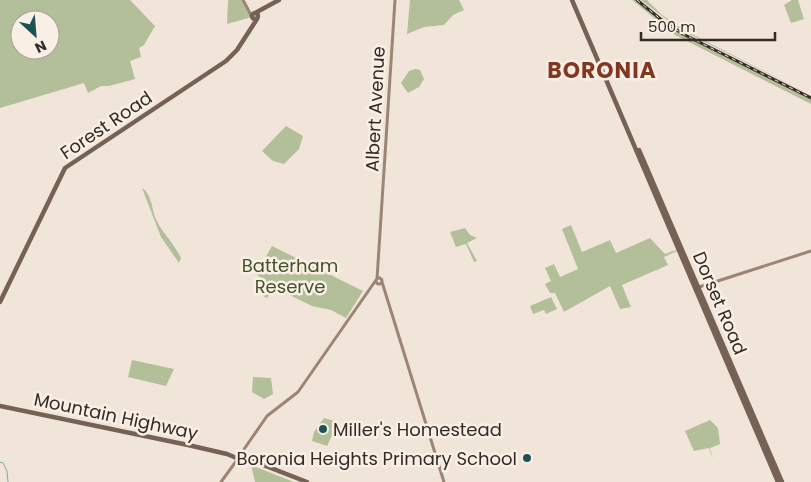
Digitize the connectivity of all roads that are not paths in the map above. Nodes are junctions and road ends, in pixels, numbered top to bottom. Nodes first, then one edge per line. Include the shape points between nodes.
1 (243, 0) edge
2 (279, 0) edge
3 (396, 0) edge
4 (572, 0) edge
5 (255, 16) junction
6 (811, 251) edge
7 (379, 281) junction
8 (697, 287) junction
9 (0, 302) edge
10 (0, 406) edge
11 (238, 456) junction
12 (221, 482) edge
13 (307, 482) edge
14 (444, 482) edge
15 (780, 482) edge

1 - 5 main road
2 - 5 main road, Forest Road
3 - 7 main road, Albert Avenue
4 - 8 main road, Dorset Road
5 - 9 main road, Forest Road via 237,50 226,61 65,168
6 - 8 main road
7 - 11 main road via 371,286 298,392 267,416
7 - 14 main road, Albert Avenue
8 - 15 main road, Dorset Road
10 - 11 main road, Mountain Highway
11 - 12 main road
11 - 13 main road, Mountain Highway

